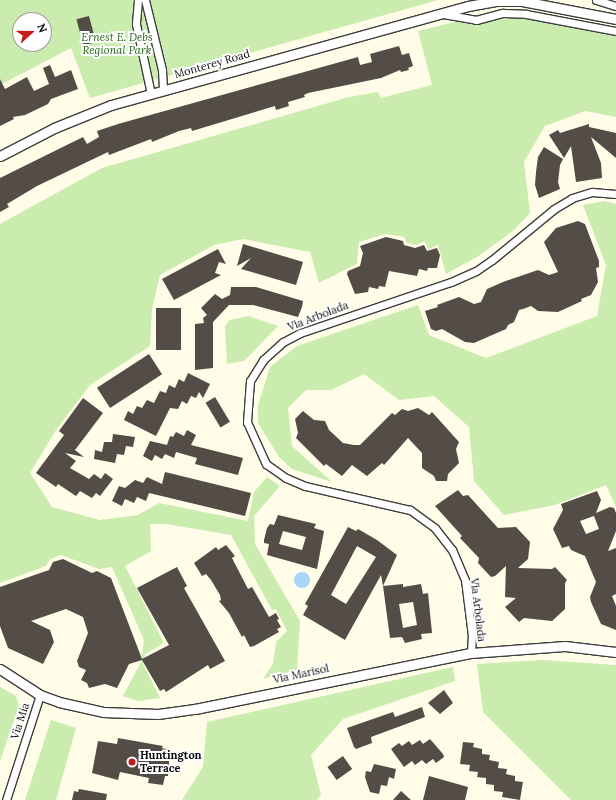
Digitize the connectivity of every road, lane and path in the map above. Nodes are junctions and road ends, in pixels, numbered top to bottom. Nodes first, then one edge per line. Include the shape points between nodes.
1 (138, 0) edge
2 (145, 0) edge
3 (524, 0) edge
4 (596, 0) edge
5 (616, 6) edge
6 (437, 13) junction
7 (616, 19) edge
8 (148, 20) junction
9 (136, 24) junction
10 (616, 31) edge
11 (163, 91) junction
12 (151, 94) junction
13 (0, 156) edge
14 (616, 194) edge
15 (616, 652) edge
16 (472, 653) junction
17 (0, 669) edge
18 (40, 695) junction
19 (6, 800) edge

1 - 9 street
2 - 8 street
3 - 6 street, Monterey Road via 496,1
3 - 7 street, Monterey Road
4 - 5 street
6 - 10 street, Monterey Road via 476,20 503,13 526,14
6 - 11 street, Monterey Road
8 - 9 street
8 - 11 street via 162,70
9 - 12 street
11 - 12 street, Monterey Road
12 - 13 street, Monterey Road via 82,115
14 - 16 street, Via Arbolada via 592,192 572,198 554,209 492,260 476,271 451,282 300,333 283,342 263,360 250,381 247,422 266,464 286,478 305,486 410,510 435,528 452,550 465,580
15 - 16 street, Via Marisol via 565,646
16 - 18 street, Via Marisol via 195,709 158,714 102,712
17 - 18 street, Via Marisol
18 - 19 street, Via Mia

